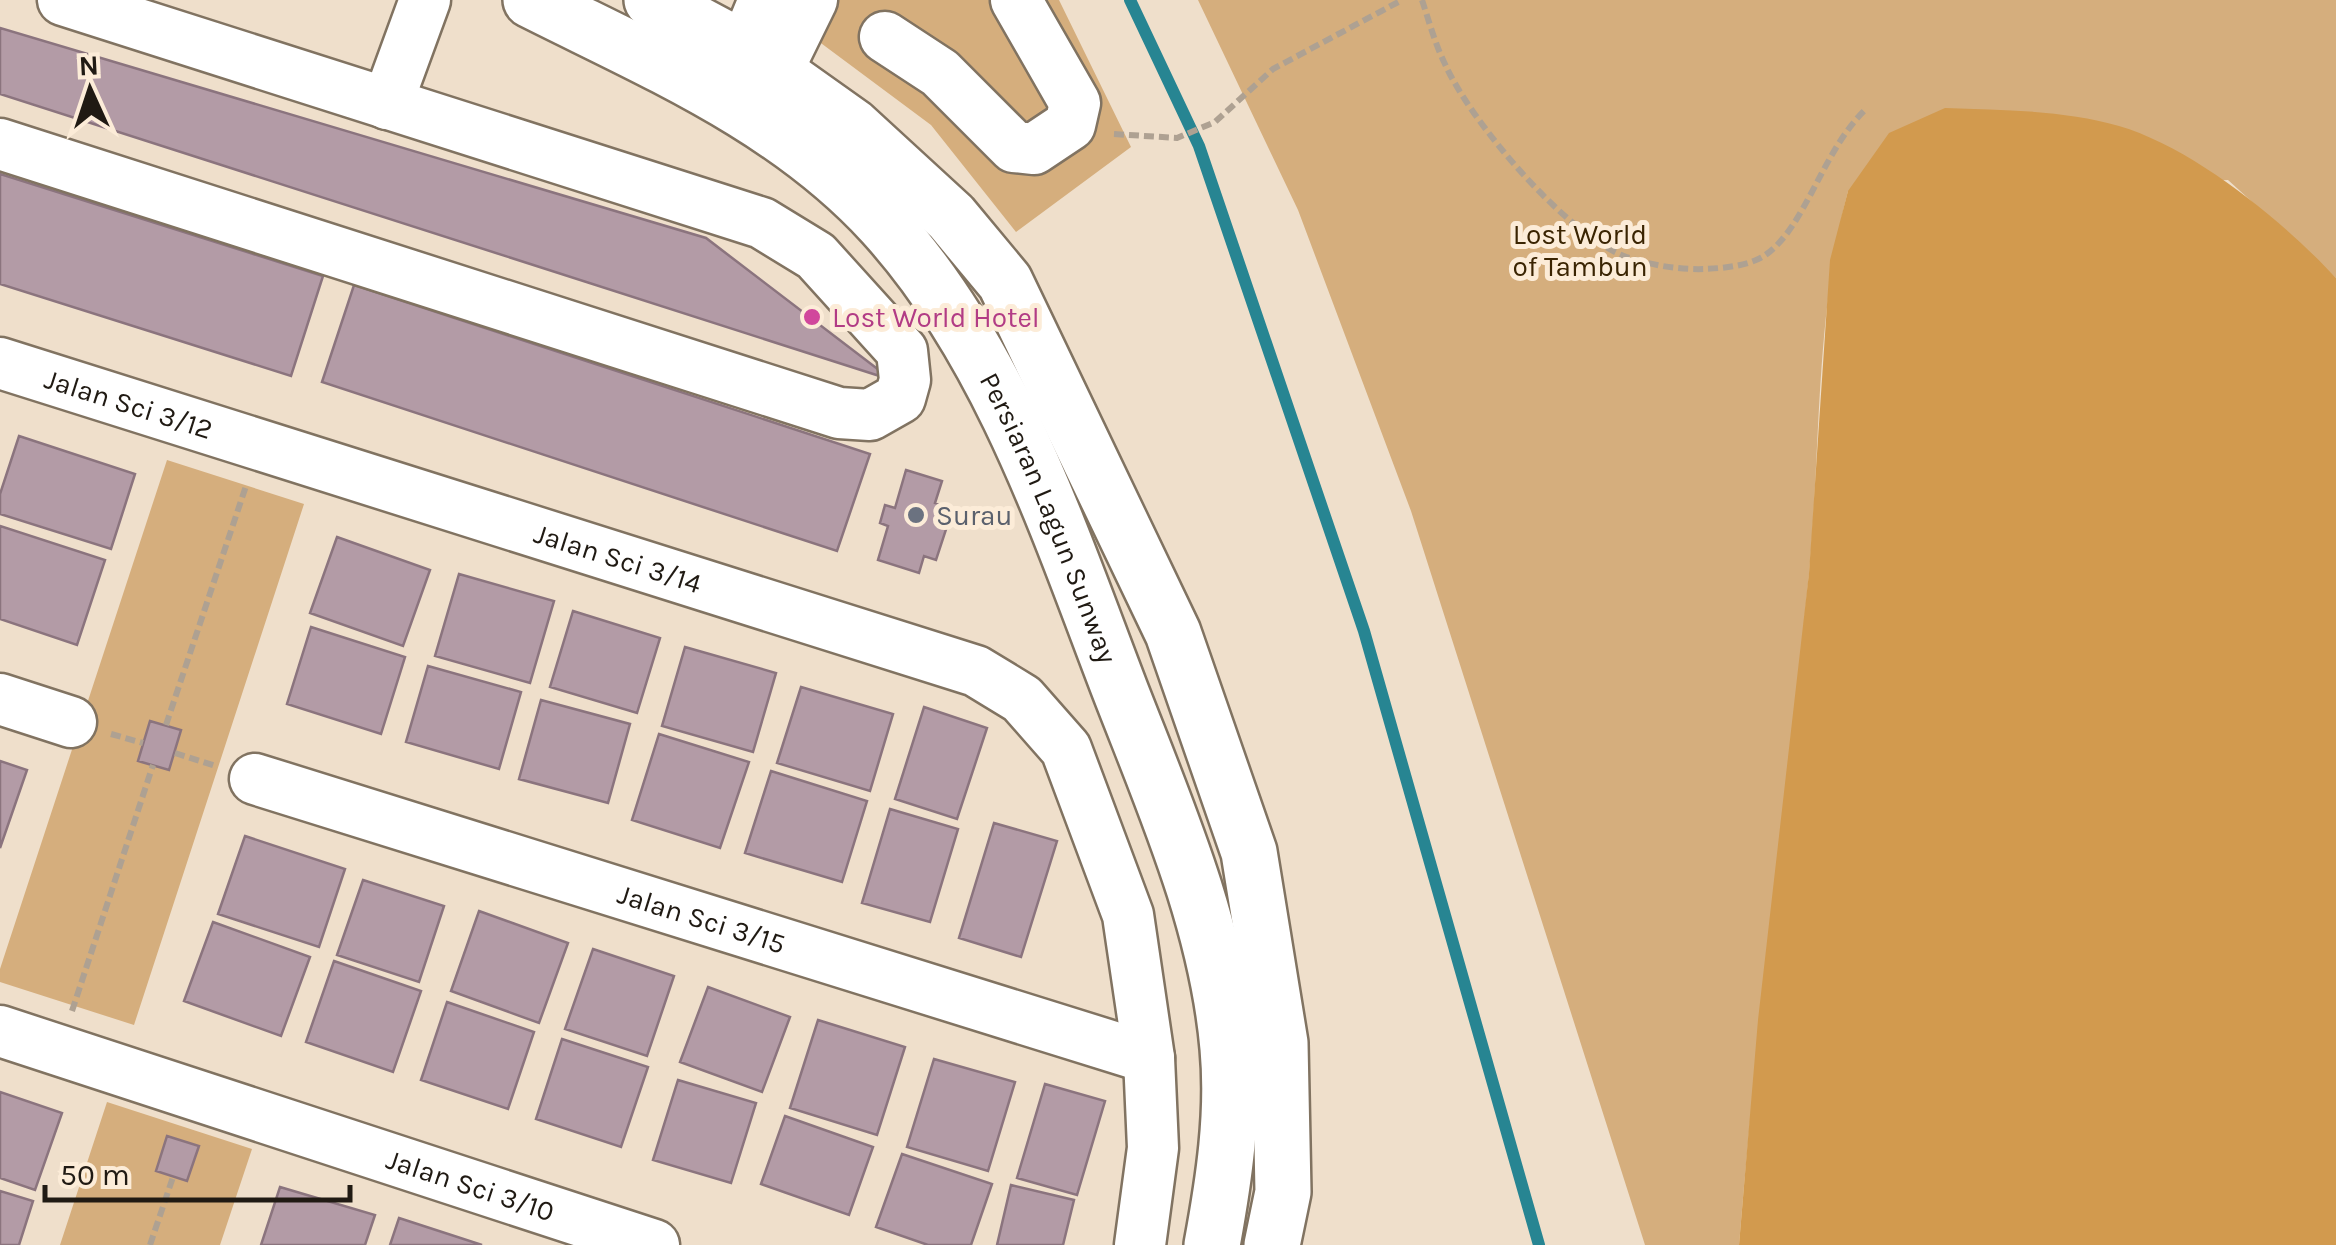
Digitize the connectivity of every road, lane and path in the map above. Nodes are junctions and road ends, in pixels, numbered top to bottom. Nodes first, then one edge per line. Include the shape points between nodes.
1 (63, 0) edge
2 (425, 0) edge
3 (531, 0) edge
4 (652, 0) edge
5 (764, 0) edge
6 (812, 0) edge
7 (1016, 0) edge
8 (1402, 0) edge
9 (1422, 0) edge
10 (885, 38) dead end
11 (749, 83) junction
12 (386, 104) junction
13 (1867, 108) dead end
14 (1070, 125) junction
15 (0, 144) edge
16 (0, 364) edge
17 (259, 447) junction
18 (0, 699) edge
19 (71, 722) dead end
20 (166, 725) dead end
21 (153, 765) dead end
22 (256, 779) dead end
23 (0, 1031) edge
24 (60, 1050) junction
25 (1149, 1058) junction
26 (173, 1176) dead end
27 (150, 1245) edge
28 (654, 1245) edge
29 (1140, 1245) edge
30 (1212, 1245) edge
31 (1272, 1245) edge

1 - 12 street
2 - 12 street
3 - 11 main road, Persiaran Lagun Sunway
4 - 11 main road, Persiaran Lagun Sunway
5 - 11 street
6 - 11 street
7 - 14 street via 1071,93
8 - 14 path via 1273,69 1215,122 1176,138
9 - 13 path via 1445,66 1500,150 1552,204 1621,255 1667,266 1727,268 1762,257 1790,232 1834,146
10 - 14 street via 940,73 1014,147 1034,149
11 - 30 main road, Persiaran Lagun Sunway via 918,265 976,356 1047,500 1209,936 1228,1048 1227,1159
11 - 31 main road, Persiaran Lagun Sunway via 881,153 951,217 1005,282 1173,633 1249,852 1280,1043 1283,1192
12 - 15 street via 762,223 801,244 902,352 900,398 870,415 839,413
16 - 17 street, Jalan Sci 3/12
17 - 20 path
17 - 25 street, Jalan Sci 3/14 via 976,670 1022,700 1066,748 1128,914
18 - 19 street
21 - 24 path
22 - 25 street, Jalan Sci 3/15
23 - 24 street, Jalan Sci 3/10
24 - 28 street, Jalan Sci 3/10
25 - 29 street, Jalan Sci 3/14 via 1153,1148
26 - 27 path

